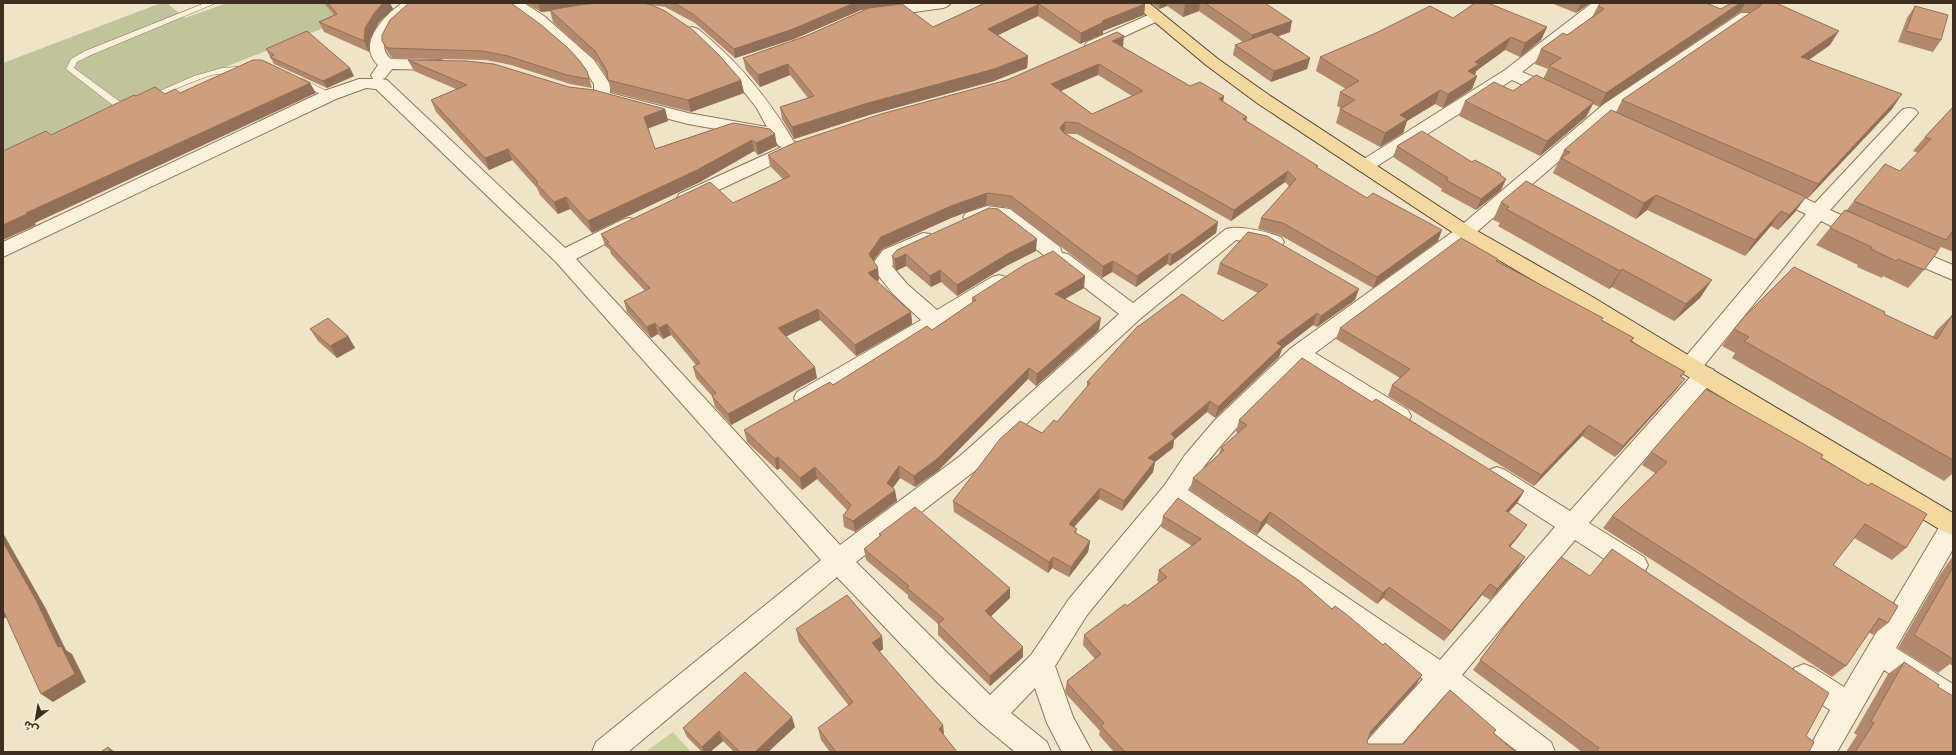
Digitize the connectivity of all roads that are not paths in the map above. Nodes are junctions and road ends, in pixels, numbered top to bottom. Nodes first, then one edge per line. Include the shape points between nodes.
1 (212, 3) edge
2 (412, 3) edge
3 (513, 3) edge
4 (943, 3) edge
5 (1140, 3) edge
6 (1602, 3) edge
7 (558, 14) edge
8 (868, 14) edge
9 (1746, 16) edge
10 (1155, 17) junction
11 (539, 19) junction
12 (682, 25) edge
13 (1075, 53) edge
14 (387, 64) junction
15 (456, 65) edge
16 (255, 67) edge
17 (1511, 73) junction
18 (289, 76) edge
19 (373, 83) junction
20 (330, 95) junction
21 (1567, 99) edge
22 (1594, 113) junction
23 (1909, 113) dead end
24 (1621, 125) edge
25 (779, 134) junction
26 (809, 142) edge
27 (791, 148) junction
28 (1365, 166) junction
29 (1761, 187) edge
30 (669, 205) edge
31 (1818, 212) junction
32 (647, 216) edge
33 (960, 223) edge
34 (940, 231) edge
35 (1465, 232) junction
36 (3, 250) edge
37 (1292, 252) edge
38 (563, 257) junction
39 (1016, 271) edge
40 (1953, 273) edge
41 (1353, 288) edge
42 (1374, 299) junction
43 (1133, 314) junction
44 (936, 321) junction
45 (1299, 354) junction
46 (1697, 371) junction
47 (790, 406) edge
48 (1414, 425) edge
49 (749, 429) edge
50 (728, 440) junction
51 (1481, 466) edge
52 (1173, 493) junction
53 (1573, 524) junction
54 (1953, 525) edge
55 (838, 561) junction
56 (1652, 576) edge
57 (1880, 652) junction
58 (1783, 662) edge
59 (1041, 664) junction
60 (1443, 677) junction
61 (1953, 700) edge
62 (1848, 706) junction
63 (990, 714) junction
64 (606, 752) edge
65 (1037, 752) edge
66 (1078, 752) edge
67 (1376, 752) edge
68 (1541, 752) edge
69 (1822, 752) edge

1 - 16 lane via 88,53 74,61 70,69 117,104 142,101 179,83 213,72
2 - 14 street via 391,20 379,38 378,55 381,61
3 - 11 street
4 - 8 street
5 - 10 main road
6 - 17 street
7 - 11 street
9 - 22 street
10 - 13 street
10 - 28 main road via 1263,100
11 - 25 street via 588,63 602,84 602,92 592,95 729,127
12 - 25 street via 725,59 738,64
14 - 15 street
14 - 19 street
17 - 21 street
17 - 28 street
18 - 20 lane
19 - 20 street via 357,85
19 - 38 street via 381,84 390,91
20 - 36 street
22 - 24 street
22 - 35 street
23 - 31 street
25 - 27 street
26 - 27 street
27 - 30 street
28 - 35 main road
29 - 31 street
31 - 40 street
31 - 46 street
32 - 38 street
33 - 43 street via 987,212 1003,213 1044,256
34 - 44 street via 890,255 881,266 900,289
35 - 42 street
35 - 46 main road
37 - 43 street via 1263,237 1240,236 1227,229
38 - 50 street
39 - 44 street
41 - 42 street
42 - 45 street
43 - 55 street via 968,463
44 - 47 street
45 - 48 street
45 - 52 street via 1222,427 1193,462
46 - 53 street
46 - 54 main road
49 - 50 street
50 - 55 street
51 - 53 street
52 - 59 street via 1078,607
52 - 60 street
53 - 56 street
53 - 60 street
54 - 57 street
55 - 63 street
55 - 64 street
57 - 61 street
57 - 62 street
58 - 62 street
59 - 63 street
59 - 66 street via 1061,723
60 - 67 street
60 - 68 street
62 - 69 street
63 - 65 street

